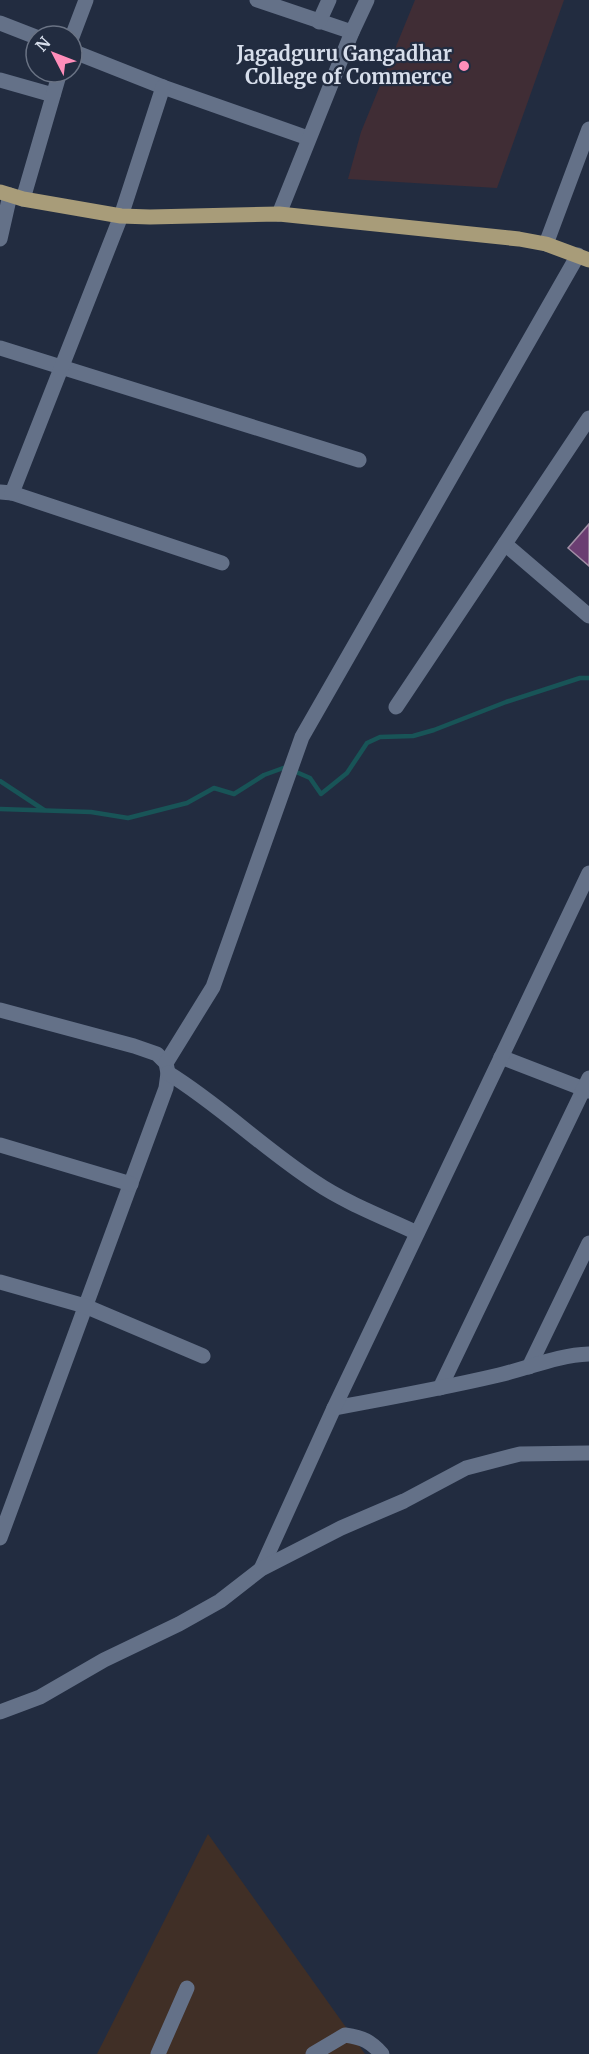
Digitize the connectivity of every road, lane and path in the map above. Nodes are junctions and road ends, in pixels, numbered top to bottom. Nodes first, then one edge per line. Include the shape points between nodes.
1 (86, 0) edge
2 (257, 0) edge
3 (329, 0) edge
4 (367, 0) edge
5 (319, 22) junction
6 (0, 23) edge
7 (77, 24) edge
8 (352, 32) junction
9 (24, 33) edge
10 (84, 56) edge
11 (0, 80) edge
12 (56, 84) edge
13 (163, 87) junction
14 (53, 95) junction
15 (589, 129) edge
16 (308, 138) junction
17 (11, 195) edge
18 (279, 214) junction
19 (121, 216) junction
20 (0, 239) edge
21 (546, 244) junction
22 (583, 258) edge
23 (0, 348) edge
24 (61, 366) junction
25 (589, 418) edge
26 (359, 460) dead end
27 (6, 492) edge
28 (505, 544) junction
29 (222, 563) dead end
30 (589, 616) edge
31 (396, 707) dead end
32 (589, 873) edge
33 (0, 1010) edge
34 (501, 1057) junction
35 (167, 1068) junction
36 (587, 1086) edge
37 (0, 1145) edge
38 (131, 1184) junction
39 (417, 1233) junction
40 (589, 1243) edge
41 (0, 1282) edge
42 (85, 1306) junction
43 (589, 1354) edge
44 (203, 1356) dead end
45 (529, 1367) junction
46 (440, 1388) junction
47 (334, 1408) junction
48 (589, 1453) edge
49 (7, 1495) edge
50 (0, 1538) edge
51 (261, 1569) junction
52 (0, 1712) edge
53 (188, 1988) dead end
54 (158, 2054) edge
55 (313, 2054) edge
56 (382, 2054) edge

1 - 7 street
2 - 5 street
3 - 5 street
4 - 8 street
5 - 8 street
6 - 9 street
8 - 16 street
10 - 13 street
11 - 14 street
12 - 14 street
13 - 16 street
13 - 19 street
14 - 17 street
15 - 21 street
16 - 18 street
17 - 19 main road
17 - 20 street
18 - 19 main road
18 - 21 main road
19 - 24 street
21 - 22 main road
22 - 35 street via 302,737 213,987
23 - 24 street
24 - 26 street
24 - 27 street
25 - 28 street
27 - 29 street
28 - 30 street
28 - 31 street
32 - 34 street
33 - 35 street via 134,1046 157,1054
34 - 36 street
34 - 39 street
35 - 38 street via 166,1088
35 - 39 street via 315,1183
36 - 46 street
37 - 38 street
38 - 42 street
39 - 47 street
40 - 45 street
41 - 42 street
42 - 44 street
42 - 49 street
43 - 45 street
45 - 46 street
46 - 47 street
47 - 51 street
48 - 51 street via 520,1454 466,1468
49 - 50 street
51 - 52 street via 220,1601 179,1624 40,1697
53 - 54 street
55 - 56 street via 345,2035 371,2042

